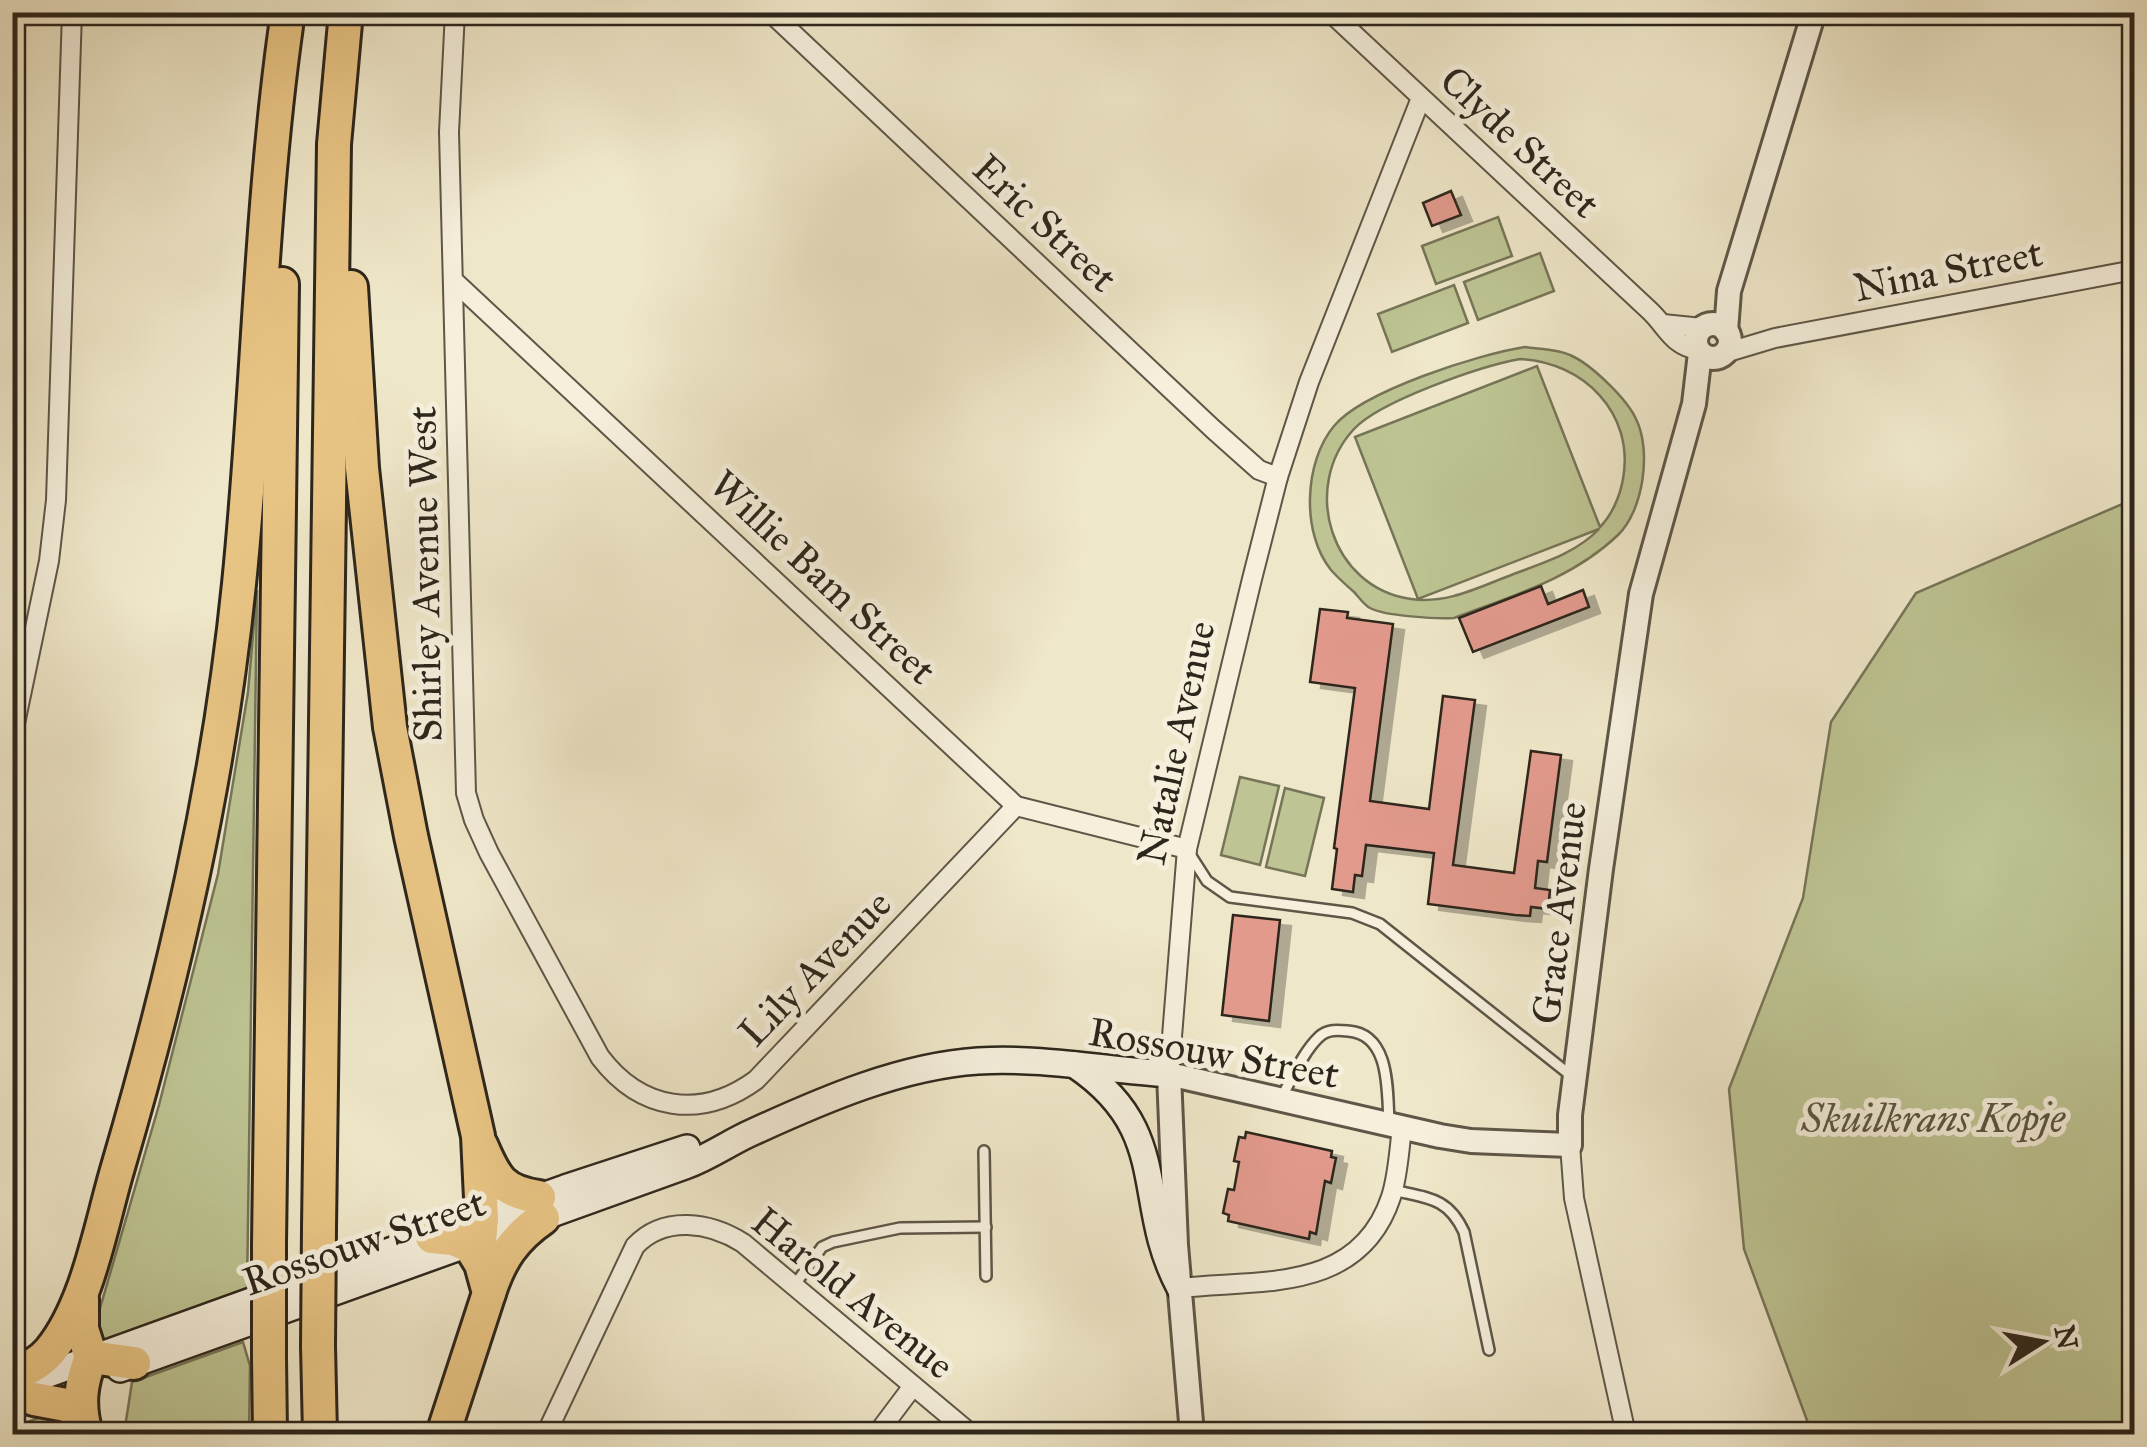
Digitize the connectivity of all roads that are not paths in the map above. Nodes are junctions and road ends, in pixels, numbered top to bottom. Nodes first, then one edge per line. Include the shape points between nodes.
1 (72, 12) edge
2 (346, 12) edge
3 (455, 12) edge
4 (770, 12) edge
5 (1330, 12) edge
6 (1814, 12) edge
7 (286, 19) edge
8 (1421, 98) junction
9 (334, 144) junction
10 (2134, 270) edge
11 (452, 280) junction
12 (1714, 342) junction
13 (1278, 477) junction
14 (12, 738) edge
15 (1016, 806) junction
16 (1187, 849) junction
17 (1074, 1065) junction
18 (1168, 1074) junction
19 (1576, 1080) junction
20 (632, 1088) joint
21 (1280, 1100) junction
22 (1396, 1127) junction
23 (478, 1136) junction
24 (1570, 1145) junction
25 (984, 1151) dead end
26 (1393, 1190) junction
27 (541, 1208) junction
28 (986, 1227) junction
29 (477, 1235) junction
30 (432, 1238) joint
31 (986, 1276) dead end
32 (84, 1283) junction
33 (794, 1286) junction
34 (1180, 1288) junction
35 (489, 1293) junction
36 (1489, 1350) dead end
37 (134, 1363) joint
38 (913, 1386) junction
39 (18, 1392) edge
40 (85, 1397) edge
41 (270, 1434) edge
42 (320, 1434) edge
43 (443, 1434) edge
44 (546, 1434) edge
45 (878, 1434) edge
46 (971, 1434) edge
47 (1192, 1434) edge
48 (1626, 1434) edge

1 - 14 street via 56,500
2 - 9 highway
3 - 11 street, Shirley Avenue West
4 - 13 street, Eric Street via 1213,429 1260,470
5 - 8 street, Clyde Street
6 - 12 street, Grace Avenue
7 - 32 highway via 238,585 218,742 183,926
7 - 41 highway, bridge
8 - 12 street, Clyde Street via 1663,324
8 - 13 street, Natalie Avenue
9 - 23 highway via 390,727
9 - 42 highway, bridge
10 - 12 street, Nina Street via 1775,338
11 - 15 street, Willie Bam Street
11 - 20 street, Shirley Avenue West via 468,803 576,1016 610,1070
12 - 19 street, Grace Avenue via 1641,594
13 - 16 street, Natalie Avenue
15 - 16 street, Willie Bam Street
15 - 20 street, Lily Avenue via 756,1080 699,1105 662,1102
16 - 18 street, Natalie Avenue
16 - 19 lane via 1207,882 1230,897 1352,913 1380,924
17 - 18 main road, Rossouw Street
17 - 27 main road, Rossouw Street via 992,1060 930,1068 864,1087 736,1140 688,1148
17 - 34 main road via 1120,1103 1133,1125 1169,1268
18 - 21 street, Rossouw Street
18 - 34 street, Natalie Avenue
19 - 24 street, Grace Avenue
21 - 22 street, Rossouw Street
21 - 22 lane via 1319,1036 1356,1031 1376,1044
22 - 24 street, Rossouw Street via 1471,1141
22 - 26 street
23 - 27 highway via 498,1180
23 - 29 highway
24 - 48 street, Grace Avenue via 1574,1198
25 - 28 lane
26 - 34 street via 1364,1240 1320,1272
26 - 36 lane via 1443,1203 1458,1218
27 - 29 main road, Rossouw Street
27 - 35 highway via 512,1244
28 - 31 lane
28 - 33 lane via 900,1228 829,1243
29 - 30 highway
29 - 35 highway
29 - 37 main road, Rossouw Street
30 - 40 main road, Rossouw Street
32 - 39 highway via 68,1324
32 - 40 highway
33 - 38 street, Harold Avenue
33 - 44 street, Harold Avenue via 728,1234 704,1226 662,1228 644,1238
34 - 47 street, Natalie Avenue
35 - 43 highway
37 - 40 highway
38 - 45 street
38 - 46 street, Harold Avenue
39 - 40 main road, Rossouw Street
39 - 40 highway via 66,1406

